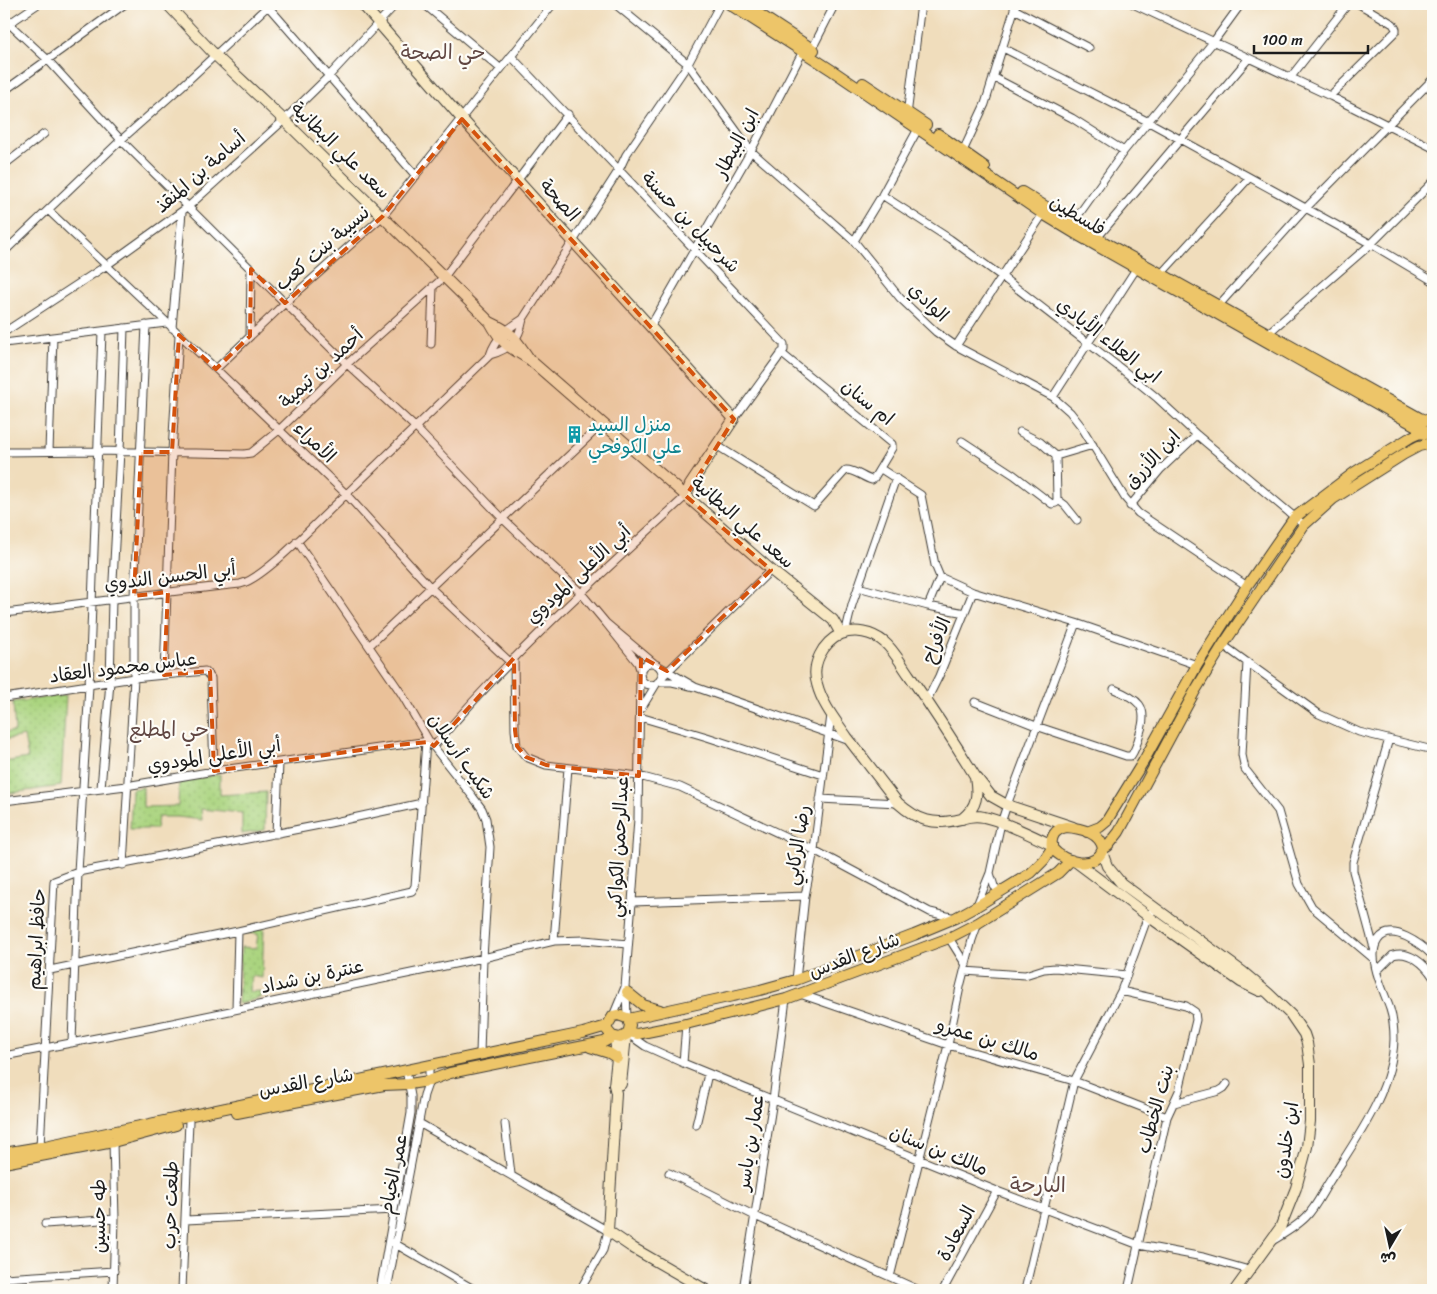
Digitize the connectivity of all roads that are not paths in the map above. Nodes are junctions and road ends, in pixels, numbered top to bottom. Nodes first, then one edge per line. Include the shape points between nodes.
1 (38, 4) edge
2 (124, 4) edge
3 (167, 4) edge
4 (268, 4) edge
5 (362, 4) edge
6 (396, 4) edge
7 (424, 4) edge
8 (553, 4) edge
9 (615, 4) edge
10 (720, 4) edge
11 (729, 4) edge
12 (744, 4) edge
13 (835, 4) edge
14 (921, 4) edge
15 (1134, 4) edge
16 (1241, 4) edge
17 (1348, 4) edge
18 (1359, 4) edge
19 (1015, 7) edge
20 (379, 23) junction
21 (5, 24) edge
22 (1214, 42) junction
23 (1003, 48) junction
24 (1088, 48) dead end
25 (807, 50) junction
26 (215, 55) junction
27 (512, 56) junction
28 (1249, 58) junction
29 (47, 59) junction
30 (688, 64) junction
31 (501, 69) junction
32 (328, 77) junction
33 (993, 77) junction
34 (1290, 78) junction
35 (1433, 79) edge
36 (4, 91) edge
37 (1330, 96) junction
38 (568, 114) junction
39 (907, 116) junction
40 (462, 119) junction
41 (284, 120) junction
42 (1147, 121) junction
43 (920, 125) junction
44 (1388, 126) junction
45 (44, 134) dead end
46 (122, 140) junction
47 (1181, 140) junction
48 (1433, 148) edge
49 (751, 151) junction
50 (963, 151) junction
51 (1124, 151) junction
52 (4, 165) edge
53 (619, 170) junction
54 (416, 176) junction
55 (1250, 178) junction
56 (517, 179) junction
57 (1433, 182) edge
58 (882, 195) junction
59 (189, 206) junction
60 (1306, 208) junction
61 (48, 210) junction
62 (182, 212) junction
63 (1043, 214) junction
64 (383, 216) junction
65 (1072, 224) junction
66 (1097, 238) junction
67 (573, 241) junction
68 (854, 241) junction
69 (1371, 244) junction
70 (696, 249) junction
71 (4, 252) edge
72 (107, 265) junction
73 (251, 269) junction
74 (1136, 269) junction
75 (1161, 274) junction
76 (1001, 276) junction
77 (444, 277) junction
78 (1433, 281) edge
79 (433, 286) junction
80 (1179, 289) junction
81 (284, 303) junction
82 (1218, 306) junction
83 (523, 319) junction
84 (490, 322) junction
85 (146, 325) junction
86 (169, 325) junction
87 (650, 327) junction
88 (5, 328) edge
89 (124, 328) junction
90 (507, 330) junction
91 (102, 332) junction
92 (179, 335) junction
93 (250, 336) junction
94 (1265, 336) junction
95 (53, 338) junction
96 (499, 338) junction
97 (516, 339) junction
98 (4, 342) edge
99 (431, 344) dead end
100 (1089, 344) junction
101 (956, 346) junction
102 (508, 347) junction
103 (781, 353) junction
104 (490, 356) junction
105 (530, 359) junction
106 (347, 364) junction
107 (216, 369) junction
108 (1053, 397) junction
109 (734, 419) junction
110 (1408, 420) junction
111 (603, 423) junction
112 (415, 428) junction
113 (1429, 428) edge
114 (279, 430) junction
115 (1020, 432) dead end
116 (1197, 435) junction
117 (1411, 437) junction
118 (962, 441) dead end
119 (1433, 443) edge
120 (716, 445) junction
121 (1093, 445) junction
122 (49, 451) junction
123 (98, 451) junction
124 (4, 452) edge
125 (120, 452) junction
126 (141, 452) junction
127 (172, 452) junction
128 (1056, 456) junction
129 (881, 469) junction
130 (896, 478) junction
131 (346, 494) junction
132 (686, 496) junction
133 (1058, 499) junction
134 (1130, 506) junction
135 (1294, 518) junction
136 (503, 519) junction
137 (1077, 520) dead end
138 (1304, 525) junction
139 (297, 541) junction
140 (771, 570) junction
141 (940, 577) junction
142 (1247, 586) junction
143 (858, 587) junction
144 (431, 588) junction
145 (168, 592) junction
146 (973, 592) junction
147 (581, 593) junction
148 (134, 596) junction
149 (112, 599) junction
150 (91, 603) junction
151 (928, 606) junction
152 (4, 613) edge
153 (965, 613) junction
154 (606, 623) junction
155 (1076, 623) junction
156 (843, 634) junction
157 (1223, 645) junction
158 (369, 646) junction
159 (512, 660) junction
160 (1247, 662) junction
161 (656, 664) junction
162 (1197, 665) junction
163 (667, 671) junction
164 (640, 674) junction
165 (164, 675) junction
166 (134, 678) junction
167 (659, 681) junction
168 (110, 682) junction
169 (89, 686) junction
170 (696, 687) junction
171 (1114, 689) dead end
172 (4, 698) edge
173 (927, 700) junction
174 (975, 702) dead end
175 (641, 709) junction
176 (831, 715) junction
177 (640, 717) junction
178 (1036, 726) junction
179 (828, 735) junction
180 (1389, 739) junction
181 (851, 742) junction
182 (430, 743) junction
183 (1433, 750) edge
184 (279, 763) junction
185 (568, 768) junction
186 (214, 771) junction
187 (823, 775) junction
188 (639, 776) junction
189 (975, 776) junction
190 (126, 786) junction
191 (101, 788) junction
192 (82, 791) junction
193 (1122, 797) junction
194 (820, 799) junction
195 (4, 801) edge
196 (422, 802) junction
197 (898, 803) junction
198 (1007, 805) junction
199 (1132, 806) junction
200 (962, 818) junction
201 (1001, 823) junction
202 (1074, 828) junction
203 (1087, 832) junction
204 (276, 834) junction
205 (1052, 846) junction
206 (814, 850) junction
207 (1102, 850) junction
208 (1074, 861) junction
209 (123, 865) junction
210 (78, 872) junction
211 (990, 873) junction
212 (1000, 892) junction
213 (805, 896) junction
214 (632, 902) junction
215 (977, 906) junction
216 (1152, 912) junction
217 (955, 918) junction
218 (978, 923) junction
219 (238, 931) junction
220 (949, 938) junction
221 (554, 941) junction
222 (628, 944) junction
223 (1374, 948) junction
224 (1433, 956) edge
225 (483, 958) junction
226 (1374, 960) junction
227 (74, 965) junction
228 (965, 968) junction
229 (50, 970) junction
230 (1377, 971) junction
231 (1127, 975) junction
232 (1433, 977) edge
233 (796, 980) junction
234 (626, 990) junction
235 (1121, 991) junction
236 (799, 994) junction
237 (786, 999) junction
238 (236, 1009) junction
239 (664, 1011) junction
240 (613, 1016) junction
241 (627, 1019) junction
242 (686, 1024) junction
243 (607, 1026) junction
244 (622, 1035) junction
245 (72, 1042) junction
246 (948, 1045) junction
247 (587, 1046) junction
248 (46, 1048) junction
249 (480, 1054) junction
250 (4, 1056) edge
251 (617, 1058) junction
252 (682, 1063) junction
253 (429, 1065) junction
254 (406, 1070) junction
255 (708, 1074) junction
256 (429, 1081) junction
257 (1074, 1081) junction
258 (409, 1084) junction
259 (1226, 1084) dead end
260 (616, 1094) junction
261 (773, 1100) junction
262 (1174, 1103) junction
263 (1167, 1118) junction
264 (189, 1121) junction
265 (419, 1123) junction
266 (505, 1124) dead end
267 (696, 1125) dead end
268 (113, 1142) junction
269 (40, 1147) junction
270 (4, 1154) edge
271 (920, 1160) junction
272 (4, 1163) edge
273 (669, 1173) dead end
274 (510, 1174) junction
275 (997, 1191) junction
276 (394, 1210) junction
277 (1045, 1210) junction
278 (755, 1216) junction
279 (115, 1219) junction
280 (186, 1220) junction
281 (45, 1224) dead end
282 (608, 1230) junction
283 (392, 1242) junction
284 (1267, 1244) junction
285 (1139, 1245) junction
286 (1249, 1270) junction
287 (114, 1271) junction
288 (890, 1277) junction
289 (4, 1278) edge
290 (113, 1290) edge
291 (182, 1290) edge
292 (380, 1290) edge
293 (387, 1290) edge
294 (475, 1290) edge
295 (580, 1290) edge
296 (706, 1290) edge
297 (743, 1290) edge
298 (920, 1290) edge
299 (943, 1290) edge
300 (1025, 1290) edge
301 (1128, 1290) edge
302 (1235, 1290) edge

1 - 21 street
2 - 29 street
3 - 26 main road, سعد علي البطانية
4 - 26 street
4 - 32 street
5 - 20 main road, الصحة
6 - 20 street, أسامة بن المنقذ
7 - 31 street
8 - 27 street, نسيبة بنت كعب
9 - 30 street, الوادي
10 - 30 street, أبي الحسن الندوي
11 - 25 main road, فلسطين
12 - 25 main road, فلسطين
13 - 25 street, ابن البيطار
14 - 39 street
15 - 22 street
16 - 22 street
17 - 34 street
18 - 37 street via 1393,24 1396,31
19 - 23 street
19 - 24 street
20 - 32 street, أسامة بن المنقذ
20 - 40 main road, الصحة
21 - 29 street
22 - 28 street
22 - 42 street
23 - 33 street
23 - 42 street
25 - 39 main road, فلسطين
25 - 49 street, ابن البيطار
26 - 41 main road, سعد علي البطانية
26 - 46 street
27 - 31 street, نسيبة بنت كعب
27 - 38 street, شرحبيل بن حسنة
28 - 34 street
28 - 47 street
29 - 36 street
29 - 46 street
30 - 49 street, الوادي
30 - 53 street, أبي الحسن الندوي
31 - 40 street, نسيبة بنت كعب
32 - 41 street, أسامة بن المنقذ
32 - 54 street
33 - 50 street
33 - 51 street via 1072,118
34 - 37 street
35 - 44 street
37 - 44 street
38 - 53 street, شرحبيل بن حسنة
38 - 56 street, أحمد بن تيمية
39 - 43 main road, فلسطين
40 - 54 street, نسيبة بنت كعب
40 - 56 main road, الصحة
41 - 59 street, أسامة بن المنقذ
41 - 64 main road, سعد علي البطانية
42 - 47 street
42 - 51 street
43 - 50 main road, فلسطين
43 - 58 street
43 - 63 main road, فلسطين
44 - 48 street
44 - 60 street
45 - 52 street
46 - 59 street
46 - 61 street
47 - 55 street
47 - 66 street
49 - 68 street, الوادي
49 - 70 street, ابن البيطار
50 - 65 main road, فلسطين
51 - 65 street
53 - 67 street, أبي الحسن الندوي
53 - 70 street, شرحبيل بن حسنة
54 - 64 street, نسيبة بنت كعب
55 - 60 street
55 - 75 street
56 - 67 main road, الصحة
56 - 77 street, أحمد بن تيمية
57 - 69 street
58 - 68 street
58 - 76 street, ابي العلاء الأيادي
59 - 62 street, أسامة بن المنقذ
59 - 73 street
60 - 69 street
60 - 82 street
61 - 71 street
61 - 72 street, الأمراء
62 - 72 street, أسامة بن المنقذ
62 - 86 street
63 - 74 main road, فلسطين
63 - 76 street
64 - 77 main road, سعد علي البطانية
64 - 81 street, نسيبة بنت كعب
65 - 66 main road, فلسطين
66 - 75 main road, فلسطين
67 - 83 street, أبي الحسن الندوي
67 - 87 main road, الصحة
68 - 101 street, الوادي via 900,298
69 - 78 street
69 - 94 street
70 - 87 street, ابن البيطار
70 - 103 street, شرحبيل بن حسنة via 783,342 785,347
72 - 86 street, الأمراء
72 - 88 street, أسامة بن المنقذ
73 - 81 street
73 - 93 street
74 - 80 main road, فلسطين
74 - 100 street
75 - 80 main road, فلسطين
76 - 100 street, ابي العلاء الأيادي
76 - 101 street
77 - 79 street, أحمد بن تيمية
77 - 84 main road, سعد علي البطانية
79 - 99 street
79 - 106 street, أحمد بن تيمية
80 - 82 main road, فلسطين
80 - 94 main road, فلسطين
81 - 93 street, نسيبة بنت كعب
81 - 106 street
82 - 94 main road, فلسطين
83 - 90 street, أبي الحسن الندوي
83 - 97 street, أبي الحسن الندوي
84 - 90 main road, سعد علي البطانية
84 - 96 main road, سعد علي البطانية
85 - 86 street
85 - 89 street
85 - 126 street
86 - 92 street, الأمراء
87 - 109 main road, الصحة
88 - 98 street
89 - 91 street
89 - 125 street
90 - 96 street, أبي الحسن الندوي
90 - 97 main road, سعد علي البطانية
91 - 95 street
91 - 123 street
92 - 107 street, الأمراء
92 - 127 street
93 - 107 street, نسيبة بنت كعب
94 - 110 main road, فلسطين
94 - 113 main road, فلسطين via 1420,418
95 - 98 street
95 - 122 street
96 - 102 main road, سعد علي البطانية
96 - 104 street, أبي الحسن الندوي
97 - 102 street, أبي الحسن الندوي
97 - 105 main road, سعد علي البطانية
100 - 108 street
100 - 116 street, ابي العلاء الأيادي via 1150,392
101 - 108 street, الوادي
102 - 104 street, أبي الحسن الندوي
102 - 105 main road, سعد علي البطانية
103 - 109 street
103 - 129 street, ام سنان via 890,441 892,448
104 - 112 street, أبي الحسن الندوي
105 - 111 main road, سعد علي البطانية
106 - 112 street
106 - 114 street, أحمد بن تيمية
107 - 114 street, الأمراء
108 - 121 street, الوادي via 1070,412
109 - 120 main road, أبي الأعلى المودوي
110 - 113 main road, فلسطين
110 - 117 main road
111 - 132 main road, سعد علي البطانية
111 - 136 street
112 - 131 street, أبي الحسن الندوي
112 - 136 street
113 - 117 main road
113 - 119 main road
114 - 127 street, أحمد بن تيمية via 247,454
114 - 131 street, الأمراء
115 - 128 street via 1040,442
116 - 134 street, ابن الأزرق via 1160,470
116 - 135 street, ابي العلاء الأيادي
117 - 135 main road via 1355,472
118 - 133 street via 1052,504
119 - 138 main road via 1419,446 1333,499
120 - 129 street via 814,506 846,470 872,480
120 - 132 main road, أبي الأعلى المودوي
121 - 128 street
121 - 134 street, الوادي
122 - 123 street, أحمد بن تيمية
122 - 124 street, أحمد بن تيمية
123 - 125 street, أحمد بن تيمية
123 - 150 street
125 - 126 street, أحمد بن تيمية
125 - 149 street
126 - 127 street, أحمد بن تيمية
126 - 148 street
127 - 145 street
128 - 133 street
129 - 130 street
130 - 141 street via 921,495
130 - 143 street
131 - 139 street, أبي الحسن الندوي
131 - 144 street, الأمراء
132 - 140 main road, سعد علي البطانية
132 - 147 street, أبي الأعلى المودوي
133 - 137 street
134 - 142 street, الوادي via 1146,520
135 - 138 street, ابي العلاء الأيادي
135 - 142 main road
136 - 144 street
136 - 147 street
138 - 157 main road
139 - 145 street, أبي الحسن الندوي via 245,583
139 - 158 street, شكيب أرسلان
140 - 156 main road, سعد علي البطانية via 833,620
140 - 163 street, عبدالرحمن الكواكبي
141 - 146 street
141 - 151 street
142 - 162 main road
143 - 151 street
143 - 156 street
144 - 158 street
144 - 159 street, الأمراء
145 - 148 street, أبي الحسن الندوي
145 - 165 street
146 - 153 street, الأفراح
146 - 155 street
147 - 154 street
147 - 159 street, أبي الأعلى المودوي
148 - 149 street, أبي الحسن الندوي
148 - 166 street
149 - 150 street, أبي الحسن الندوي
149 - 168 street
150 - 152 street, أبي الحسن الندوي
150 - 169 street
151 - 153 street
153 - 173 street, الأفراح
154 - 161 street
154 - 164 street via 638,663
155 - 162 street
155 - 178 street
156 - 173 main road via 862,632 883,640
156 - 176 main road via 829,642 816,663 817,686
157 - 160 street
157 - 199 main road
158 - 182 street, شكيب أرسلان
159 - 182 street, أبي الأعلى المودوي
159 - 185 street via 517,746 526,756 546,765
160 - 180 street via 1319,714 1359,732
160 - 226 street via 1242,755 1245,769 1278,811 1298,884 1312,907
161 - 163 street
161 - 164 street via 646,664
161 - 167 street via 661,671
162 - 193 main road
163 - 167 street, عبدالرحمن الكواكبي
163 - 170 street
164 - 167 street via 646,684
164 - 175 street, عبدالرحمن الكواكبي
165 - 166 street, عباس محمود العقاد
165 - 186 street, عباس محمود العقاد via 202,671 210,676
166 - 168 street, عباس محمود العقاد
166 - 190 street
167 - 170 street
167 - 175 street, عبدالرحمن الكواكبي
168 - 169 street, عباس محمود العقاد
168 - 191 street
169 - 172 street, عباس محمود العقاد
169 - 192 street
170 - 179 street
171 - 178 street via 1128,695 1144,711 1141,731 1130,756
173 - 189 main road
174 - 178 street
175 - 177 street, عبدالرحمن الكواكبي
176 - 179 street, رضا الركابي
176 - 181 main road
177 - 187 street
177 - 188 street, عبدالرحمن الكواكبي
178 - 198 street
179 - 181 street
179 - 187 street, رضا الركابي
180 - 183 street
180 - 223 street via 1353,862
181 - 197 main road
182 - 184 street, أبي الأعلى المودوي
182 - 196 street
182 - 225 street, شكيب أرسلان via 482,809 488,829 490,847
184 - 186 street, أبي الأعلى المودوي
184 - 204 street
185 - 188 street
185 - 221 street
186 - 190 street, أبي الأعلى المودوي
187 - 194 street, رضا الركابي
188 - 206 street via 680,787
188 - 214 street, عبدالرحمن الكواكبي
189 - 198 main road via 991,796
189 - 200 main road via 974,806
190 - 191 street, أبي الأعلى المودوي
190 - 209 street
191 - 192 street, أبي الأعلى المودوي
192 - 195 street, أبي الأعلى المودوي
192 - 210 street
193 - 199 main road
193 - 203 main road via 1106,822
194 - 197 street
194 - 206 street, رضا الركابي
196 - 204 street, حافظ ابراهيم
196 - 219 street via 415,886 412,890
197 - 200 main road via 908,813 931,822
198 - 201 street
198 - 202 main road
199 - 207 main road via 1119,832
200 - 201 main road via 986,817
201 - 205 main road
201 - 211 street
202 - 203 main road
202 - 205 main road via 1058,830 1052,837
203 - 207 main road via 1100,840
204 - 209 street, حافظ ابراهيم
205 - 208 main road via 1057,853
205 - 212 main road via 1040,866
206 - 213 street, رضا الركابي
206 - 217 street via 930,912
207 - 208 main road via 1099,857 1088,863
207 - 216 main road via 1111,873
208 - 216 main road
208 - 218 main road, شارع القدس
209 - 210 street, حافظ ابراهيم
210 - 227 street
210 - 229 street, حافظ ابراهيم via 53,883
211 - 212 street via 994,886
211 - 215 street
212 - 215 main road
213 - 214 street
213 - 233 street, رضا الركابي
214 - 222 street, عبدالرحمن الكواكبي
215 - 217 main road
216 - 231 street
216 - 284 main road, ابن خلدون via 1243,972 1291,1015 1304,1034 1309,1054 1311,1094 1307,1147 1296,1188 1280,1228
217 - 233 main road
218 - 220 main road, شارع القدس
218 - 228 street
219 - 227 street
219 - 238 street
220 - 228 street
220 - 236 main road, شارع القدس
221 - 222 street, عنترة بن شداد
221 - 225 street, عنترة بن شداد
222 - 234 street, عبدالرحمن الكواكبي
223 - 224 street via 1383,935 1397,934 1413,940
223 - 226 street
225 - 238 street, عنترة بن شداد
225 - 249 street, شكيب أرسلان
226 - 230 street
227 - 229 street
227 - 245 street
228 - 231 street via 1025,975 1049,968
228 - 246 street
229 - 248 street, حافظ ابراهيم
230 - 232 street via 1393,955 1404,954 1424,966
230 - 284 street via 1391,1012 1394,1038 1385,1081 1362,1130 1307,1216 1286,1234
231 - 235 street
233 - 239 main road
234 - 239 main road via 643,1005
234 - 240 street
234 - 241 street
235 - 257 street
235 - 262 street, بنت الخطاب via 1182,1004 1195,1012 1196,1020
236 - 237 main road, شارع القدس
236 - 246 street, مالك بن عمرو
237 - 242 main road, شارع القدس
237 - 261 street, عمار بن ياسر
238 - 245 street, عنترة بن شداد
239 - 241 main road
240 - 241 main road via 618,1014
240 - 243 main road
241 - 244 main road via 630,1025
242 - 244 main road, شارع القدس
242 - 252 street
243 - 244 main road via 609,1033
243 - 249 main road
244 - 247 main road, شارع القدس
244 - 251 main road
244 - 252 street, مالك بن سنان
244 - 260 main road via 621,1085
245 - 248 street, عنترة بن شداد
246 - 257 street, مالك بن عمرو
246 - 271 street
247 - 251 main road
247 - 256 main road, شارع القدس via 450,1073
248 - 250 street, عنترة بن شداد
248 - 269 street, حافظ ابراهيم
249 - 253 main road
251 - 260 main road
252 - 255 street, مالك بن سنان
253 - 254 main road
253 - 256 street, عمر الخيام
254 - 258 street, عمر الخيام
254 - 269 main road
255 - 261 street, مالك بن سنان
255 - 267 street
256 - 258 main road, شارع القدس
256 - 265 street, عمر الخيام
257 - 263 street, مالك بن عمرو
257 - 277 street
258 - 264 main road, شارع القدس via 384,1085
258 - 276 street, عمر الخيام via 411,1113
259 - 262 street via 1219,1091
260 - 282 main road
261 - 271 street, مالك بن سنان
261 - 278 street, عمار بن ياسر
262 - 263 street, بنت الخطاب
263 - 285 street, بنت الخطاب
264 - 268 main road, شارع القدس
264 - 280 street, طلعت حرب
265 - 274 street
265 - 283 street, عمر الخيام
266 - 274 street
268 - 272 main road, شارع القدس
268 - 279 street, طه حسين
269 - 270 main road
271 - 275 street, مالك بن سنان
271 - 288 street
273 - 278 street
274 - 282 street
275 - 277 street, مالك بن سنان
275 - 299 street, السعادة
276 - 280 street
276 - 283 street, عمر الخيام
277 - 285 street, مالك بن سنان
277 - 300 street
278 - 288 street
278 - 297 street, عمار بن ياسر
279 - 281 street
279 - 287 street, طه حسين
280 - 291 street, طلعت حرب
282 - 295 street via 599,1258
282 - 296 main road
283 - 292 street, عمر الخيام
283 - 293 street, عمر الخيام
283 - 294 street
284 - 286 main road, ابن خلدون
285 - 286 street, مالك بن سنان
285 - 301 street, بنت الخطاب
286 - 302 main road, ابن خلدون
287 - 289 street
287 - 290 street, طه حسين
288 - 298 street

